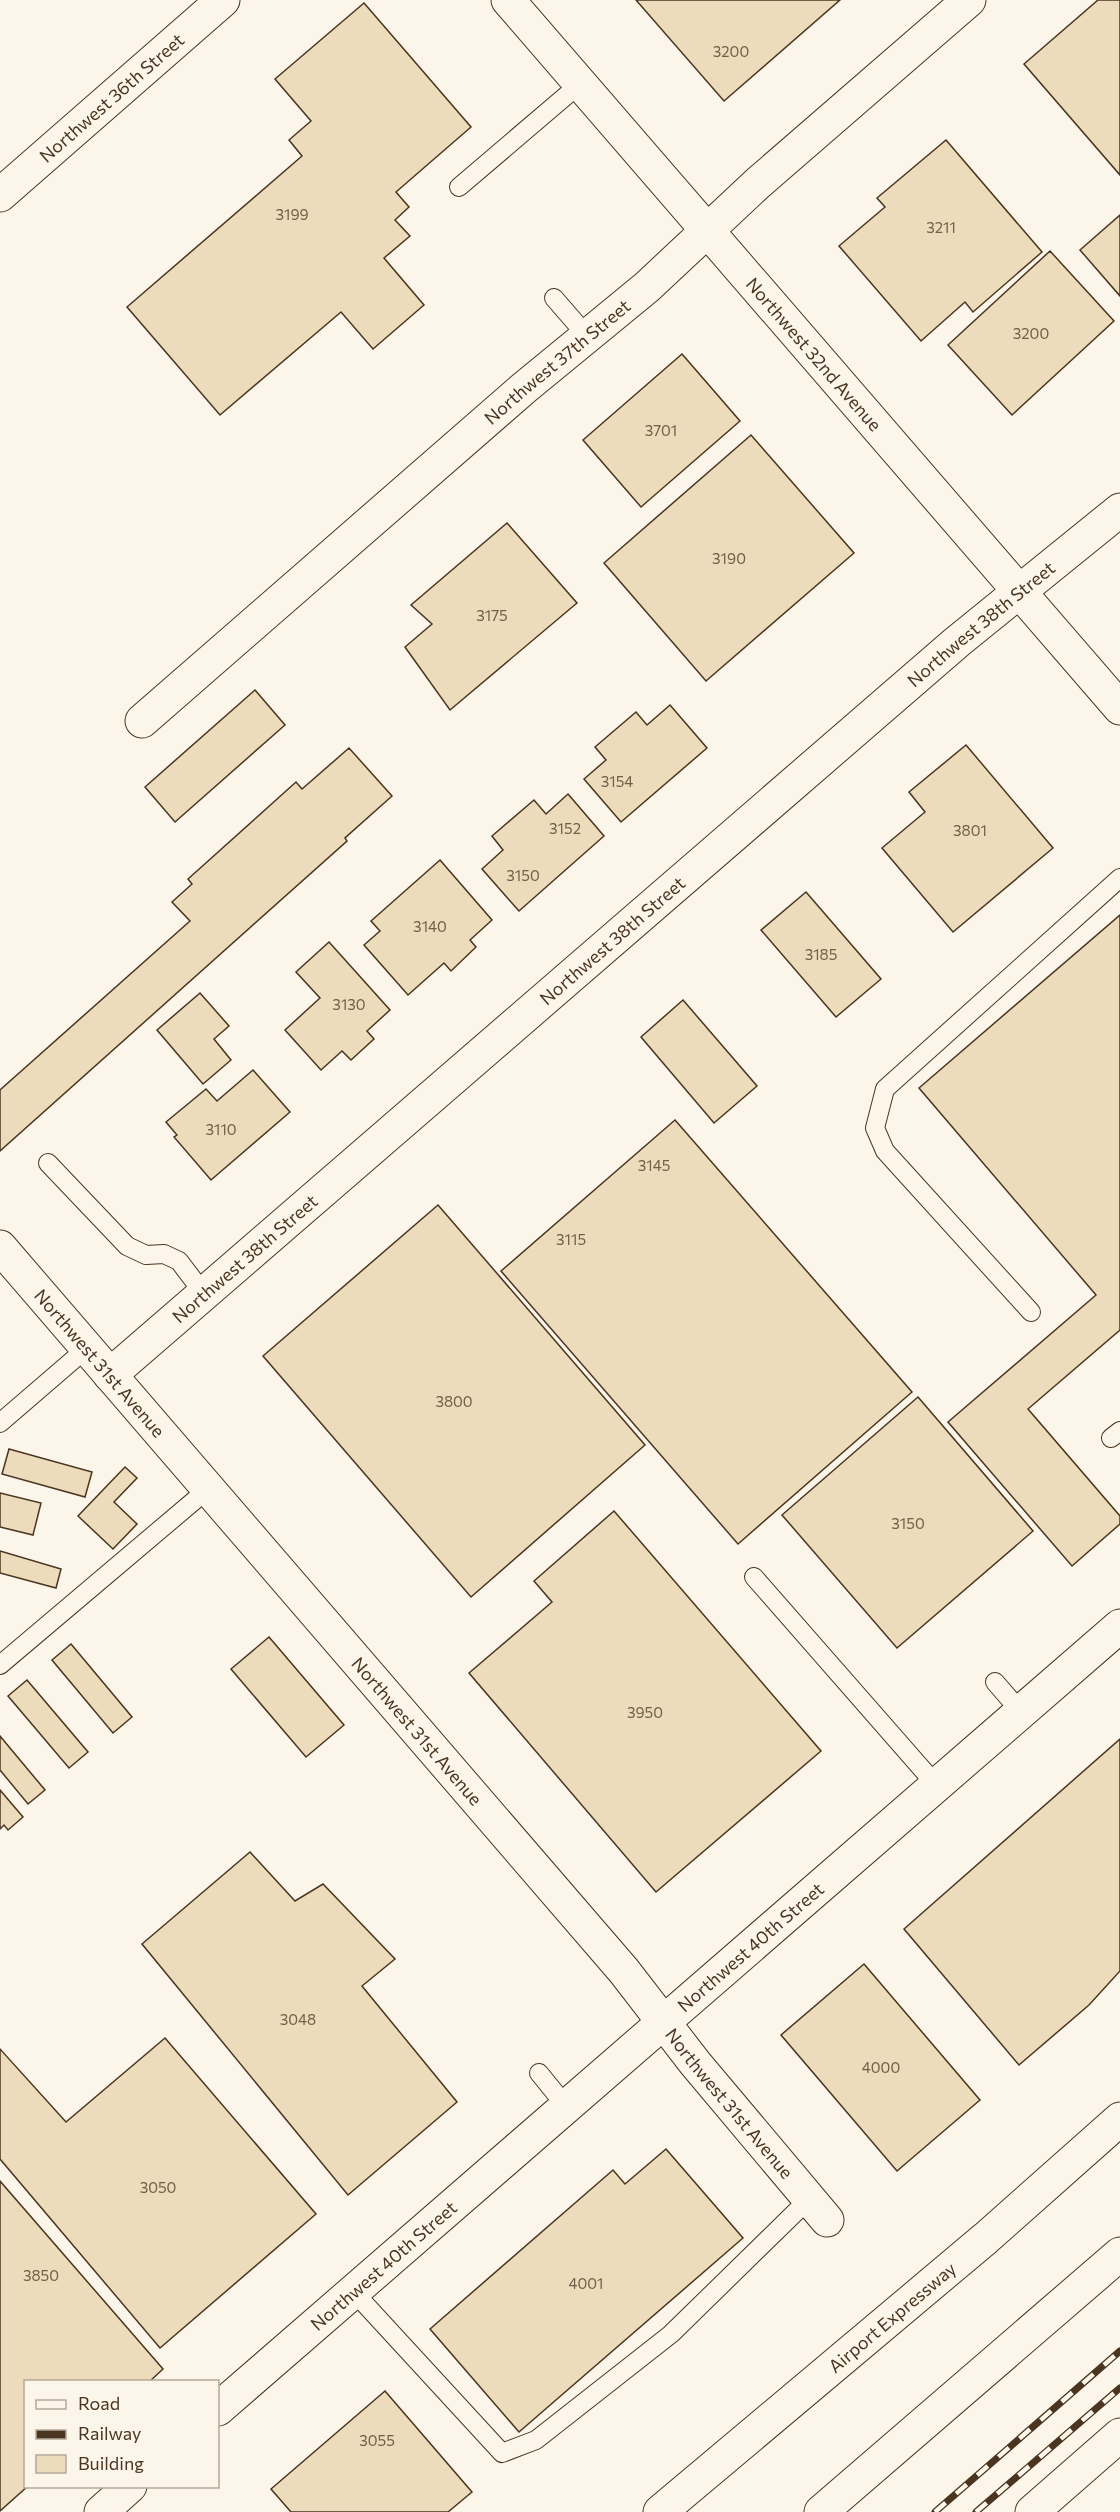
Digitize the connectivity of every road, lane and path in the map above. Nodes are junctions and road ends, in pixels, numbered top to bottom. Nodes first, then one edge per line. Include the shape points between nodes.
1 (223, 0) edge
2 (508, 0) edge
3 (969, 0) edge
4 (581, 83) junction
5 (459, 187) dead end
6 (0, 195) edge
7 (708, 232) junction
8 (554, 298) dead end
9 (587, 336) junction
10 (1120, 510) edge
11 (1021, 592) junction
12 (1120, 708) edge
13 (142, 721) dead end
14 (1120, 878) edge
15 (48, 1163) dead end
16 (0, 1247) edge
17 (204, 1294) junction
18 (1031, 1312) dead end
19 (87, 1348) junction
20 (110, 1375) junction
21 (0, 1423) edge
22 (208, 1489) junction
23 (754, 1577) dead end
24 (1120, 1626) edge
25 (0, 1665) edge
26 (995, 1682) dead end
27 (1022, 1713) junction
28 (937, 1786) junction
29 (663, 2021) junction
30 (538, 2073) dead end
31 (565, 2104) junction
32 (1120, 2119) edge
33 (818, 2210) joint
34 (1120, 2254) edge
35 (352, 2290) junction
36 (219, 2408) edge
37 (1120, 2435) edge
38 (129, 2488) edge
39 (101, 2512) edge
40 (660, 2512) edge
41 (821, 2512) edge
42 (1032, 2512) edge

1 - 6 main road, Northwest 36th Street
2 - 4 main road, Northwest 32nd Avenue
3 - 7 main road, Northwest 37th Street via 758,183
4 - 5 lane
4 - 7 main road, Northwest 32nd Avenue
7 - 9 main road, Northwest 37th Street
7 - 11 main road, Northwest 32nd Avenue
8 - 9 lane
9 - 13 main road, Northwest 37th Street
10 - 11 main road, Northwest 38th Street
11 - 12 main road, Northwest 32nd Avenue
11 - 17 main road, Northwest 38th Street via 948,650
14 - 18 lane via 885,1089 875,1128 885,1151
15 - 17 lane via 127,1246 146,1255 164,1254 179,1261
16 - 19 main road, Northwest 31st Avenue
17 - 20 main road, Northwest 38th Street
19 - 20 main road, Northwest 31st Avenue
19 - 21 lane
20 - 22 main road, Northwest 31st Avenue
22 - 25 lane
22 - 29 main road, Northwest 31st Avenue
23 - 28 lane
24 - 27 main road, Northwest 40th Street
26 - 27 lane
27 - 28 main road, Northwest 40th Street
28 - 29 main road, Northwest 40th Street
29 - 31 main road, Northwest 40th Street
29 - 33 main road, Northwest 31st Avenue
30 - 31 lane
31 - 35 main road, Northwest 40th Street
32 - 40 main road, Airport Expressway via 986,2238
33 - 35 lane via 671,2334 536,2440 502,2453
34 - 41 main road
35 - 36 main road, Northwest 40th Street
37 - 42 main road
38 - 39 main road

